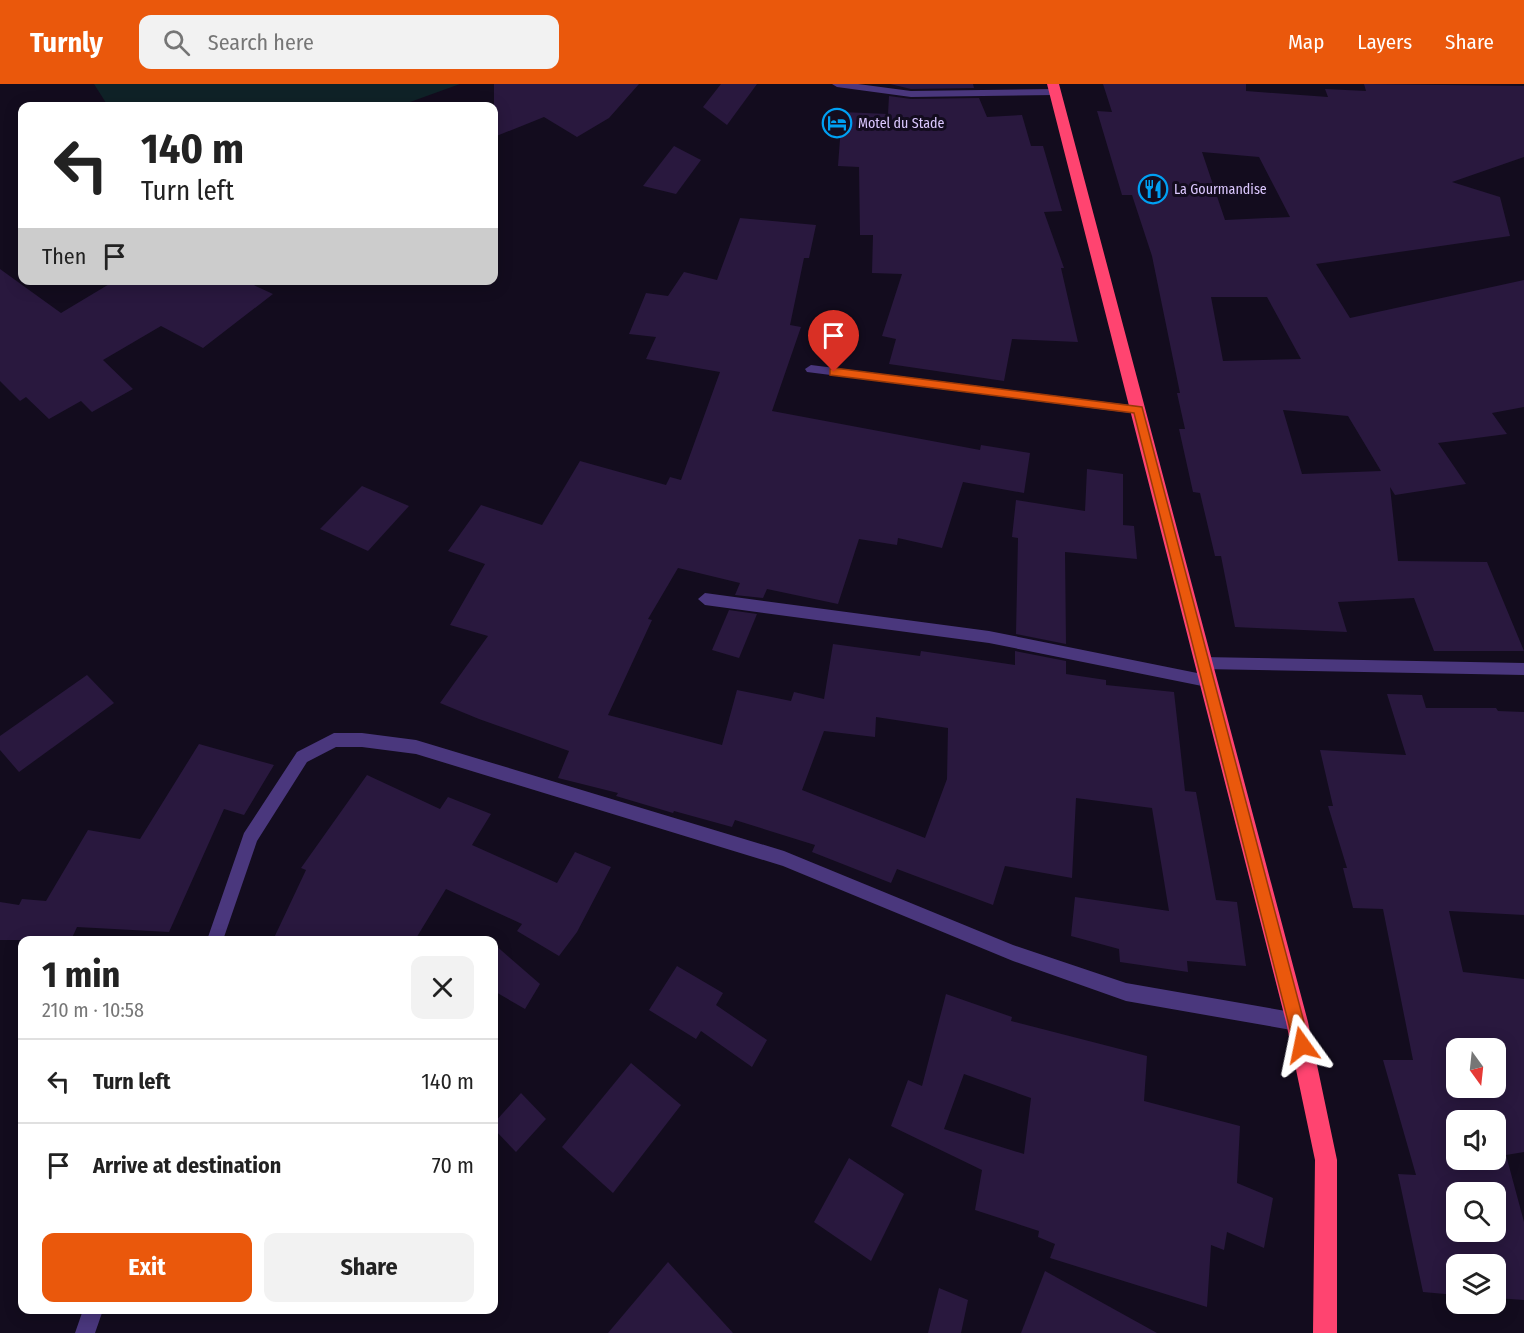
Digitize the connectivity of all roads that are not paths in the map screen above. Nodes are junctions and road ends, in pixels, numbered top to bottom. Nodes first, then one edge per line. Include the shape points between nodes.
1 (837, 84) edge
2 (1054, 88) edge
3 (811, 369) dead end
4 (1138, 410) junction
5 (705, 599) dead end
6 (1524, 669) edge
7 (1204, 672) junction
8 (216, 936) edge
9 (1297, 1022) junction
10 (92, 1314) edge
11 (85, 1333) edge
12 (1325, 1333) edge

1 - 2 street via 911,94
2 - 4 highway
3 - 4 street
4 - 7 highway
5 - 7 street via 989,637
6 - 7 street
7 - 9 highway
8 - 9 street via 250,838 302,757 334,740 362,740 416,747 784,859 1013,953 1126,992
9 - 12 highway via 1326,1160
10 - 11 street

